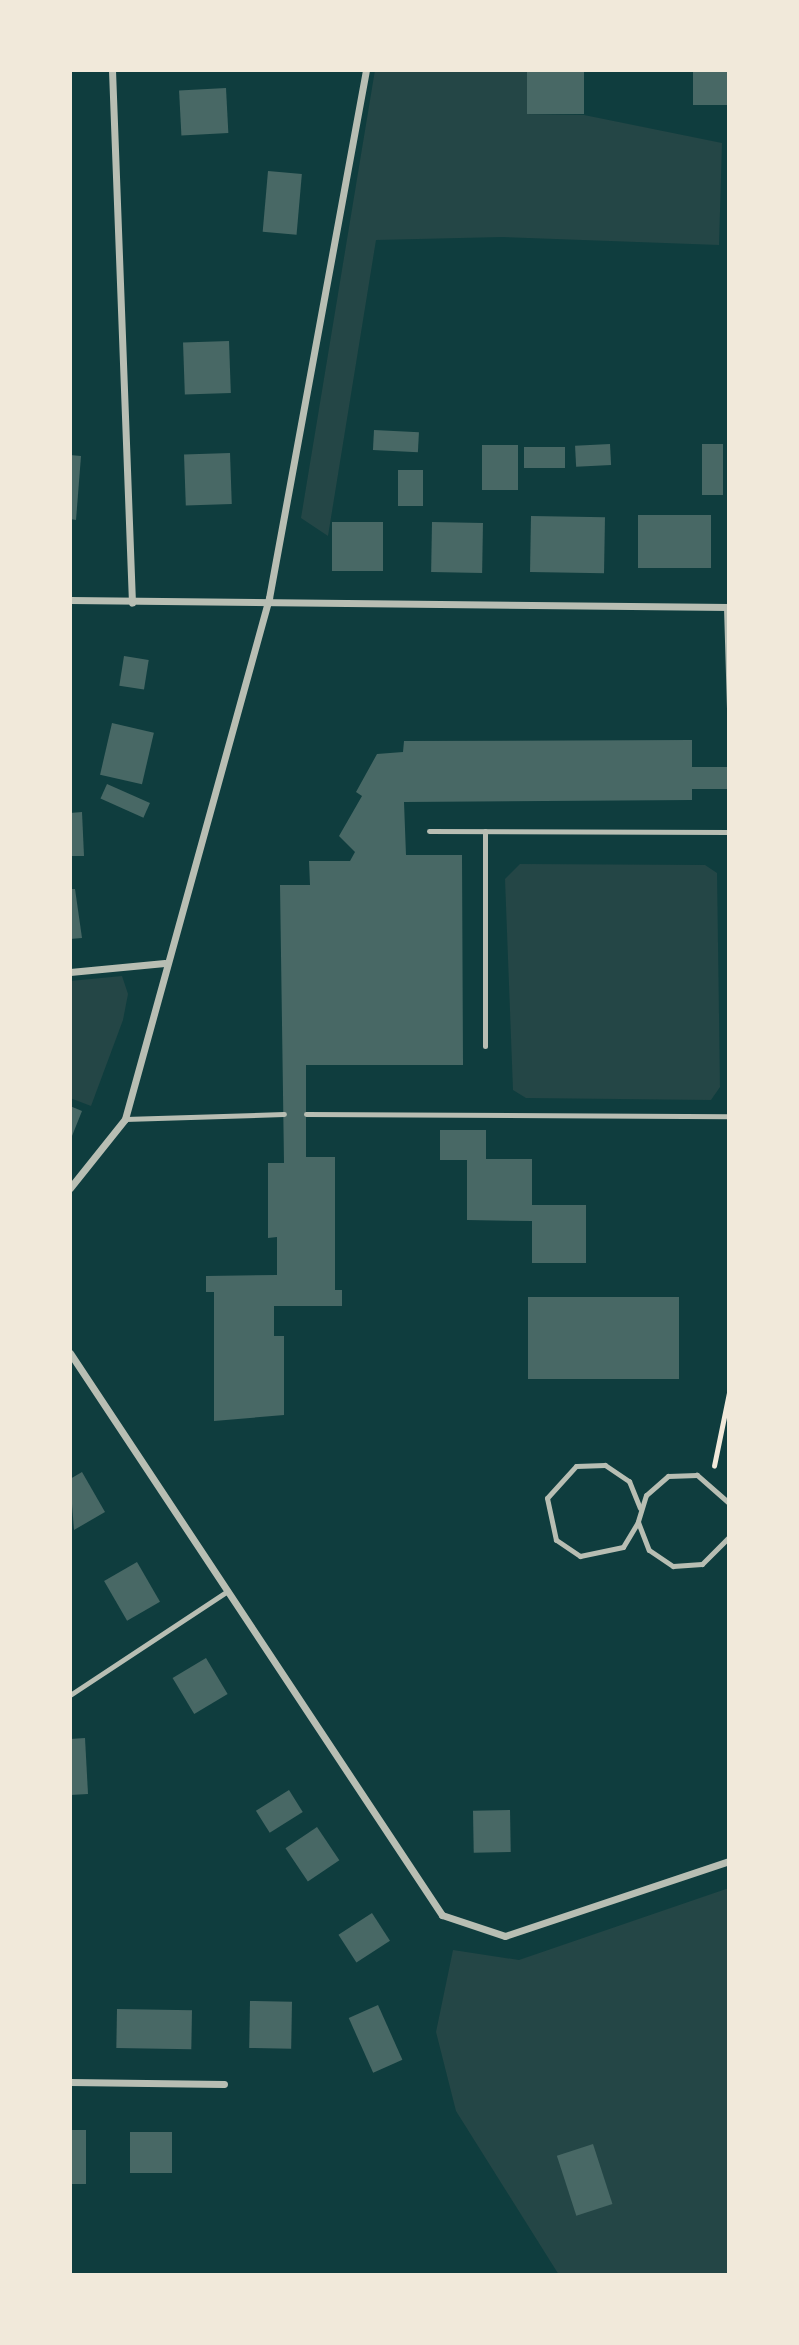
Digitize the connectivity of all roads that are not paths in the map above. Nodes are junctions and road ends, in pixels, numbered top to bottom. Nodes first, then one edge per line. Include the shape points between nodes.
1 (112, 70) edge
2 (366, 70) edge
3 (270, 598) junction
4 (70, 600) edge
5 (132, 603) junction
6 (728, 607) edge
7 (729, 708) edge
8 (429, 831) dead end
9 (485, 831) junction
10 (729, 832) edge
11 (165, 963) junction
12 (70, 972) edge
13 (485, 1046) dead end
14 (284, 1114) dead end
15 (306, 1114) dead end
16 (729, 1116) edge
17 (125, 1119) junction
18 (70, 1188) edge
19 (70, 1353) edge
20 (729, 1503) edge
21 (640, 1508) junction
22 (638, 1522) junction
23 (729, 1537) edge
24 (228, 1591) junction
25 (70, 1695) edge
26 (729, 1861) edge
27 (70, 2082) edge
28 (224, 2084) dead end

1 - 5 street
2 - 3 street
3 - 5 street
3 - 6 street
3 - 11 street
4 - 5 street
6 - 7 lane
8 - 9 lane
9 - 10 lane
9 - 13 lane
11 - 12 street
11 - 17 street
14 - 17 lane
15 - 16 lane
17 - 18 street
19 - 24 street
20 - 21 lane via 711,1481 668,1476
21 - 22 lane
21 - 22 lane via 619,1471 590,1464 563,1474 546,1506 556,1540 580,1556 622,1547
22 - 23 lane via 649,1550 673,1566 702,1564
24 - 25 lane
24 - 26 street via 442,1915 505,1936
27 - 28 street

